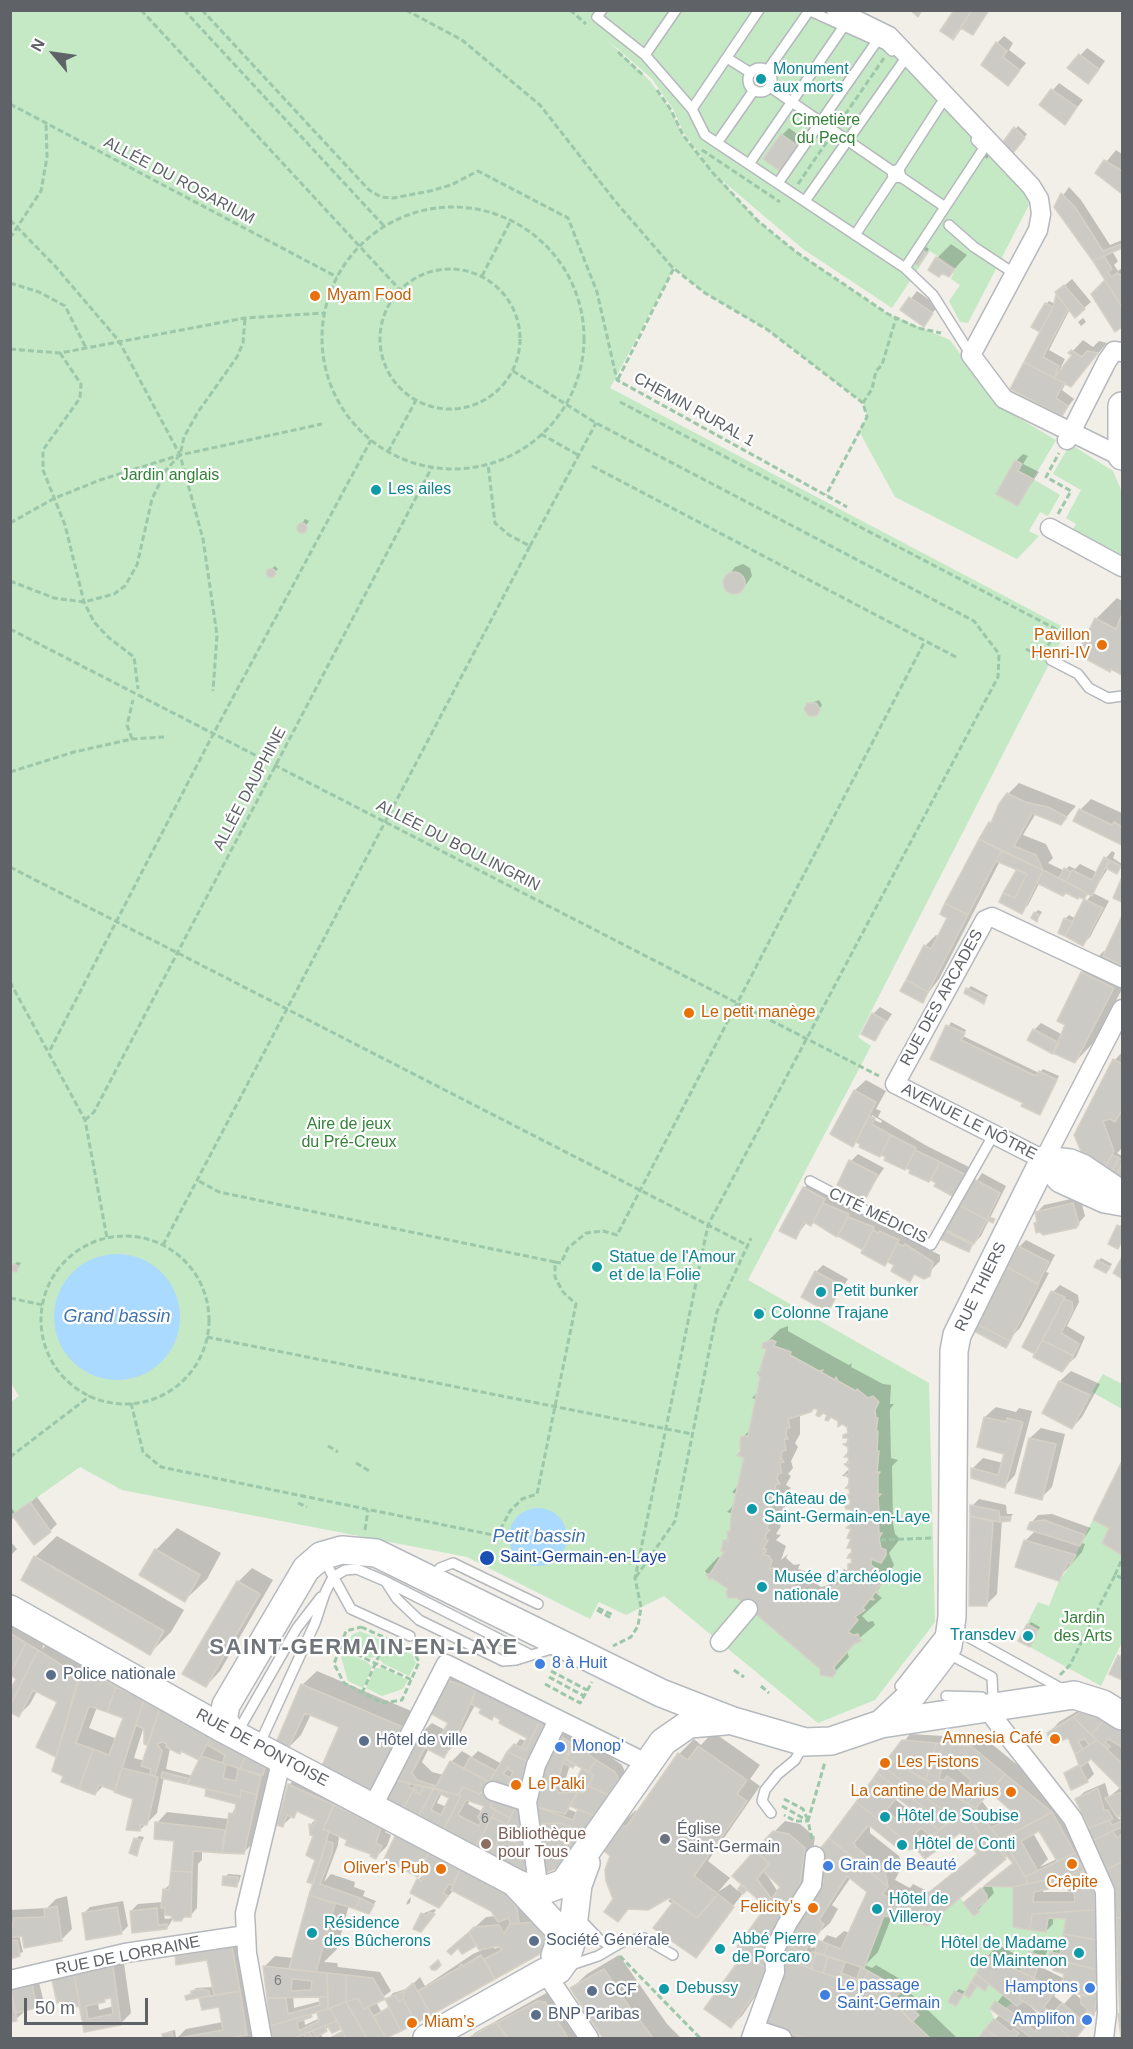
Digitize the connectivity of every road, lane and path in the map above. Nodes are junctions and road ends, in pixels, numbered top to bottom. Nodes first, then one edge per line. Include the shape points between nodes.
1 (141, 10) edge
2 (183, 10) edge
3 (202, 10) edge
4 (406, 10) edge
5 (570, 10) edge
6 (602, 10) edge
7 (676, 10) edge
8 (759, 10) edge
9 (808, 11) edge
10 (840, 18) edge
11 (589, 27) dead end
12 (877, 41) junction
13 (615, 49) dead end
14 (645, 55) junction
15 (727, 58) junction
16 (903, 62) junction
17 (767, 71) junction
18 (751, 73) junction
19 (650, 81) dead end
20 (770, 87) junction
21 (655, 88) dead end
22 (754, 90) junction
23 (792, 102) junction
24 (10, 104) edge
25 (942, 104) junction
26 (692, 109) junction
27 (821, 121) junction
28 (46, 123) junction
29 (848, 140) junction
30 (717, 143) junction
31 (750, 164) junction
32 (896, 174) junction
33 (778, 183) junction
34 (805, 201) junction
35 (945, 207) junction
36 (10, 220) edge
37 (511, 220) junction
38 (949, 225) dead end
39 (384, 226) junction
40 (19, 227) junction
41 (855, 235) junction
42 (10, 238) edge
43 (360, 246) junction
44 (674, 268) junction
45 (905, 268) junction
46 (1016, 274) junction
47 (482, 276) junction
48 (337, 277) junction
49 (10, 283) edge
50 (400, 290) junction
51 (324, 313) junction
52 (245, 318) junction
53 (896, 318) junction
54 (958, 337) junction
55 (119, 341) junction
56 (86, 348) junction
57 (10, 349) edge
58 (1122, 352) edge
59 (60, 353) junction
60 (971, 355) junction
61 (513, 371) junction
62 (617, 381) junction
63 (416, 400) junction
64 (620, 402) dead end
65 (566, 403) junction
66 (863, 403) junction
67 (1122, 406) edge
68 (596, 423) junction
69 (322, 424) dead end
70 (541, 434) junction
71 (371, 440) junction
72 (1065, 442) junction
73 (388, 452) junction
74 (578, 455) junction
75 (180, 456) junction
76 (1122, 456) edge
77 (488, 464) junction
78 (592, 466) dead end
79 (432, 467) junction
80 (825, 495) junction
81 (53, 499) junction
82 (847, 507) dead end
83 (10, 523) edge
84 (1050, 528) joint
85 (530, 546) junction
86 (1122, 567) edge
87 (10, 581) edge
88 (84, 602) junction
89 (10, 629) edge
90 (925, 641) junction
91 (1026, 649) dead end
92 (956, 657) dead end
93 (1051, 660) dead end
94 (138, 689) dead end
95 (213, 691) dead end
96 (1122, 696) edge
97 (134, 700) dead end
98 (213, 734) junction
99 (164, 737) dead end
100 (132, 739) junction
101 (276, 766) junction
102 (10, 772) edge
103 (385, 823) junction
104 (10, 867) edge
105 (117, 921) junction
106 (178, 952) junction
107 (1122, 978) edge
108 (10, 982) edge
109 (737, 1004) junction
110 (287, 1009) junction
111 (1122, 1009) edge
112 (806, 1040) junction
113 (50, 1050) junction
114 (895, 1084) junction
115 (85, 1120) junction
116 (994, 1134) junction
117 (1044, 1160) junction
118 (197, 1180) junction
119 (810, 1181) dead end
120 (640, 1190) junction
121 (1122, 1200) edge
122 (708, 1225) junction
123 (107, 1238) junction
124 (752, 1238) dead end
125 (163, 1245) junction
126 (749, 1246) junction
127 (555, 1262) junction
128 (10, 1298) edge
129 (43, 1305) junction
130 (207, 1336) junction
131 (90, 1396) junction
132 (131, 1403) junction
133 (555, 1408) junction
134 (665, 1430) junction
135 (692, 1434) junction
136 (328, 1446) dead end
137 (338, 1452) dead end
138 (10, 1457) edge
139 (356, 1463) dead end
140 (371, 1472) dead end
141 (297, 1503) dead end
142 (307, 1507) dead end
143 (933, 1538) dead end
144 (880, 1540) dead end
145 (1122, 1559) edge
146 (327, 1566) junction
147 (1115, 1575) junction
148 (634, 1578) junction
149 (1122, 1578) edge
150 (385, 1581) junction
151 (433, 1581) junction
152 (325, 1593) junction
153 (538, 1604) dead end
154 (10, 1609) edge
155 (597, 1609) dead end
156 (748, 1609) dead end
157 (612, 1616) dead end
158 (950, 1633) junction
159 (410, 1636) dead end
160 (387, 1638) junction
161 (720, 1642) dead end
162 (562, 1645) junction
163 (340, 1647) junction
164 (436, 1647) dead end
165 (529, 1654) junction
166 (416, 1656) junction
167 (376, 1663) junction
168 (734, 1670) dead end
169 (551, 1671) dead end
170 (1061, 1671) dead end
171 (596, 1674) junction
172 (929, 1675) junction
173 (549, 1677) dead end
174 (744, 1677) dead end
175 (412, 1680) junction
176 (545, 1684) dead end
177 (761, 1686) dead end
178 (900, 1686) dead end
179 (587, 1690) junction
180 (661, 1693) junction
181 (769, 1693) dead end
182 (362, 1694) junction
183 (1074, 1695) junction
184 (584, 1696) junction
185 (228, 1701) junction
186 (990, 1703) junction
187 (939, 1706) junction
188 (191, 1709) junction
189 (1122, 1716) edge
190 (558, 1720) junction
191 (733, 1721) junction
192 (881, 1724) junction
193 (252, 1742) junction
194 (663, 1742) junction
195 (818, 1742) junction
196 (648, 1764) junction
197 (493, 1791) dead end
198 (784, 1799) dead end
199 (527, 1802) junction
200 (780, 1805) dead end
201 (373, 1806) junction
202 (774, 1812) joint
203 (808, 1821) junction
204 (588, 1853) junction
205 (814, 1856) joint
206 (526, 1889) junction
207 (575, 1914) junction
208 (246, 1935) junction
209 (612, 1947) junction
210 (673, 1954) dead end
211 (554, 1964) junction
212 (10, 1980) edge
213 (753, 2034) edge
214 (262, 2038) edge
215 (427, 2038) edge
216 (589, 2038) edge
217 (700, 2038) edge
218 (782, 2038) edge
219 (1104, 2038) edge

1 - 43 path
2 - 39 path
3 - 62 path, CHEMIN RURAL 1 via 369,190 381,197 430,191 478,171 568,218 597,292
4 - 44 path via 462,40 540,105 615,201
5 - 11 path
6 - 14 lane via 597,17
7 - 14 lane
8 - 15 lane
9 - 10 lane
9 - 17 lane
10 - 12 lane
10 - 23 lane
10 - 46 street via 889,36 1034,190 1041,207 1041,222
12 - 16 lane
12 - 27 lane
13 - 19 path
14 - 26 lane
15 - 18 lane
15 - 26 lane
16 - 25 lane
16 - 29 lane
17 - 18 lane via 760,68
17 - 20 lane via 772,77
18 - 22 lane via 749,83
20 - 22 lane via 761,92
20 - 23 lane
21 - 53 path via 672,110 683,135 758,221 796,252
22 - 30 lane
23 - 27 lane
23 - 31 lane
24 - 28 path, ALLÉE DU ROSARIUM
25 - 32 lane
25 - 35 lane via 984,148
26 - 30 lane via 705,135
27 - 29 lane
27 - 33 lane
28 - 40 path via 47,157 41,191
28 - 48 path, ALLÉE DU ROSARIUM
29 - 32 lane
29 - 34 lane
30 - 31 lane
31 - 33 lane
32 - 35 lane
32 - 41 lane
33 - 34 lane
34 - 41 lane
35 - 45 lane
36 - 40 path
37 - 39 path via 476,208 440,207
37 - 47 path
37 - 65 path via 554,253 579,301 583,356
38 - 46 lane
39 - 43 path
40 - 42 path
40 - 55 path
41 - 45 lane
43 - 48 path
43 - 50 path
44 - 62 path
44 - 66 path via 768,330
45 - 54 lane via 933,295
46 - 60 street
47 - 50 path via 468,270 441,269 416,277
47 - 61 path via 509,299 519,322 520,347
48 - 51 path
49 - 56 path via 39,292 64,306
50 - 63 path via 382,322 381,351 392,378
51 - 52 path
51 - 71 path via 322,351 332,388 351,420
52 - 55 path
52 - 75 path via 243,343 237,357 198,412 184,437
53 - 54 path via 918,328
53 - 66 path via 873,389
54 - 60 lane
55 - 56 path
55 - 75 path
56 - 59 path
57 - 59 path
58 - 72 street via 1114,351 1107,361
59 - 81 path via 81,384 80,398 43,450 43,470
60 - 72 street via 1004,399
61 - 63 path via 494,394 468,407 439,408
61 - 65 path
62 - 80 path, CHEMIN RURAL 1
63 - 73 path
64 - 91 path via 1056,629 1043,657
65 - 68 path
65 - 70 path
66 - 80 path via 867,417
67 - 76 main road
68 - 74 path
68 - 112 path via 974,621 999,654 998,677
69 - 75 path
70 - 74 path
70 - 77 path via 523,448
71 - 73 path
71 - 98 path
72 - 76 street
72 - 84 path via 1046,477 1071,491
73 - 79 path
74 - 85 path
75 - 81 path
75 - 88 path via 166,470 152,499 132,577 114,594
75 - 95 path via 203,539 217,635
77 - 79 path via 470,468
77 - 85 path via 495,523
78 - 90 path
79 - 101 path, ALLÉE DAUPHINE
80 - 82 path, CHEMIN RURAL 1
81 - 83 path
81 - 88 path via 65,525
84 - 86 street
85 - 103 path
87 - 88 path via 54,598
88 - 94 path via 94,622 134,657
89 - 98 path, ALLÉE DU BOULINGRIN
90 - 92 path
90 - 109 path
93 - 96 lane via 1078,674 1089,688 1107,698
97 - 100 path via 127,725
98 - 101 path, ALLÉE DU BOULINGRIN
98 - 105 path
99 - 100 path
100 - 102 path
101 - 103 path, ALLÉE DU BOULINGRIN
101 - 106 path, ALLÉE DAUPHINE
103 - 109 path, ALLÉE DU BOULINGRIN
103 - 110 path
104 - 105 path
105 - 106 path
105 - 113 path
106 - 110 path
106 - 115 path, ALLÉE DAUPHINE via 94,1112
107 - 114 street, RUE DES ARCADES via 992,917 985,920
108 - 113 path
109 - 112 path, ALLÉE DU BOULINGRIN
109 - 120 path
110 - 118 path
110 - 120 path
111 - 117 street, RUE THIERS
112 - 114 path, ALLÉE DU BOULINGRIN
112 - 122 path
113 - 115 path
114 - 116 street, AVENUE LE NÔTRE
115 - 123 path
116 - 117 street, AVENUE LE NÔTRE
116 - 119 lane, CITÉ MÉDICIS via 931,1245
117 - 121 main road via 1061,1179 1105,1199
117 - 158 main road, RUE THIERS via 957,1335
118 - 125 path
118 - 127 path via 219,1192
120 - 122 path
120 - 127 path via 617,1235 603,1231 586,1233 568,1248 561,1263
122 - 126 path
122 - 134 path
123 - 125 path via 136,1236
123 - 129 path via 86,1245 68,1258 50,1281
124 - 126 path
125 - 130 path via 185,1261 201,1283 208,1309
126 - 135 path via 717,1312
127 - 133 path via 555,1277 576,1304
128 - 129 path
129 - 131 path via 41,1325 48,1354 65,1379
130 - 132 path via 196,1364 176,1387 149,1400
130 - 133 path
131 - 132 path
131 - 138 path
132 - 133 path via 143,1452 161,1467 493,1534 498,1534 510,1511 522,1499 537,1494
133 - 134 path
134 - 135 path
134 - 148 path
135 - 148 path via 675,1521
136 - 137 path
139 - 140 path
141 - 142 path
143 - 144 path
145 - 147 path
146 - 150 lane via 357,1569
146 - 151 main road via 342,1550 367,1551
146 - 152 lane
146 - 159 lane via 351,1609
146 - 185 main road via 306,1569
147 - 149 path
147 - 170 path via 1070,1665
148 - 171 path via 641,1607 638,1626 631,1637 615,1643 608,1651
150 - 165 lane
150 - 165 lane via 408,1611 444,1632 503,1661
151 - 153 lane via 440,1568 453,1563
151 - 162 main road
152 - 193 lane via 315,1623
152 - 193 lane via 297,1628
154 - 188 main road, RUE DE PONTOISE
155 - 157 path
156 - 161 street
158 - 172 main road
158 - 178 lane
158 - 183 lane
158 - 186 lane via 992,1677
160 - 163 path via 361,1627 346,1631
160 - 166 path via 413,1650
160 - 167 path
162 - 165 lane
162 - 171 main road
163 - 167 path
163 - 182 path via 334,1664 344,1683
164 - 166 path
166 - 175 path via 419,1662
167 - 175 path
167 - 182 path
168 - 174 path
169 - 179 path
171 - 179 path
171 - 180 main road
172 - 187 main road
172 - 192 main road
173 - 184 path
175 - 182 path via 402,1700 382,1702
176 - 184 path via 580,1703
177 - 181 path
179 - 184 path
180 - 191 main road
180 - 194 main road via 669,1716
183 - 186 main road
183 - 189 main road via 1103,1704
185 - 188 main road via 211,1710
185 - 193 main road via 223,1720
186 - 187 main road
186 - 219 street via 1073,1820 1105,1891
187 - 192 main road
188 - 193 main road, RUE DE PONTOISE
190 - 196 street
190 - 199 street via 536,1765
190 - 201 street via 446,1664
191 - 194 main road via 689,1724
191 - 195 main road
192 - 195 main road
193 - 201 main road, RUE DE PONTOISE
193 - 208 street
194 - 196 main road
195 - 202 lane via 778,1774 765,1790 762,1801
195 - 203 path
196 - 204 main road
197 - 199 street
198 - 203 path via 803,1809
199 - 206 street
200 - 203 path
201 - 206 main road, RUE DE PONTOISE
202 - 203 path via 795,1821
203 - 205 path
204 - 206 main road via 564,1883
204 - 207 main road
205 - 213 street via 812,1885 774,1951 775,1972
206 - 211 main road, RUE DE PONTOISE via 560,1931
207 - 209 lane
207 - 211 main road via 569,1951
208 - 212 street, RUE DE LORRAINE via 125,1953
208 - 214 street
209 - 210 lane via 644,1938
209 - 211 lane via 597,1956
209 - 217 path
211 - 215 main road
211 - 216 street
213 - 218 street

